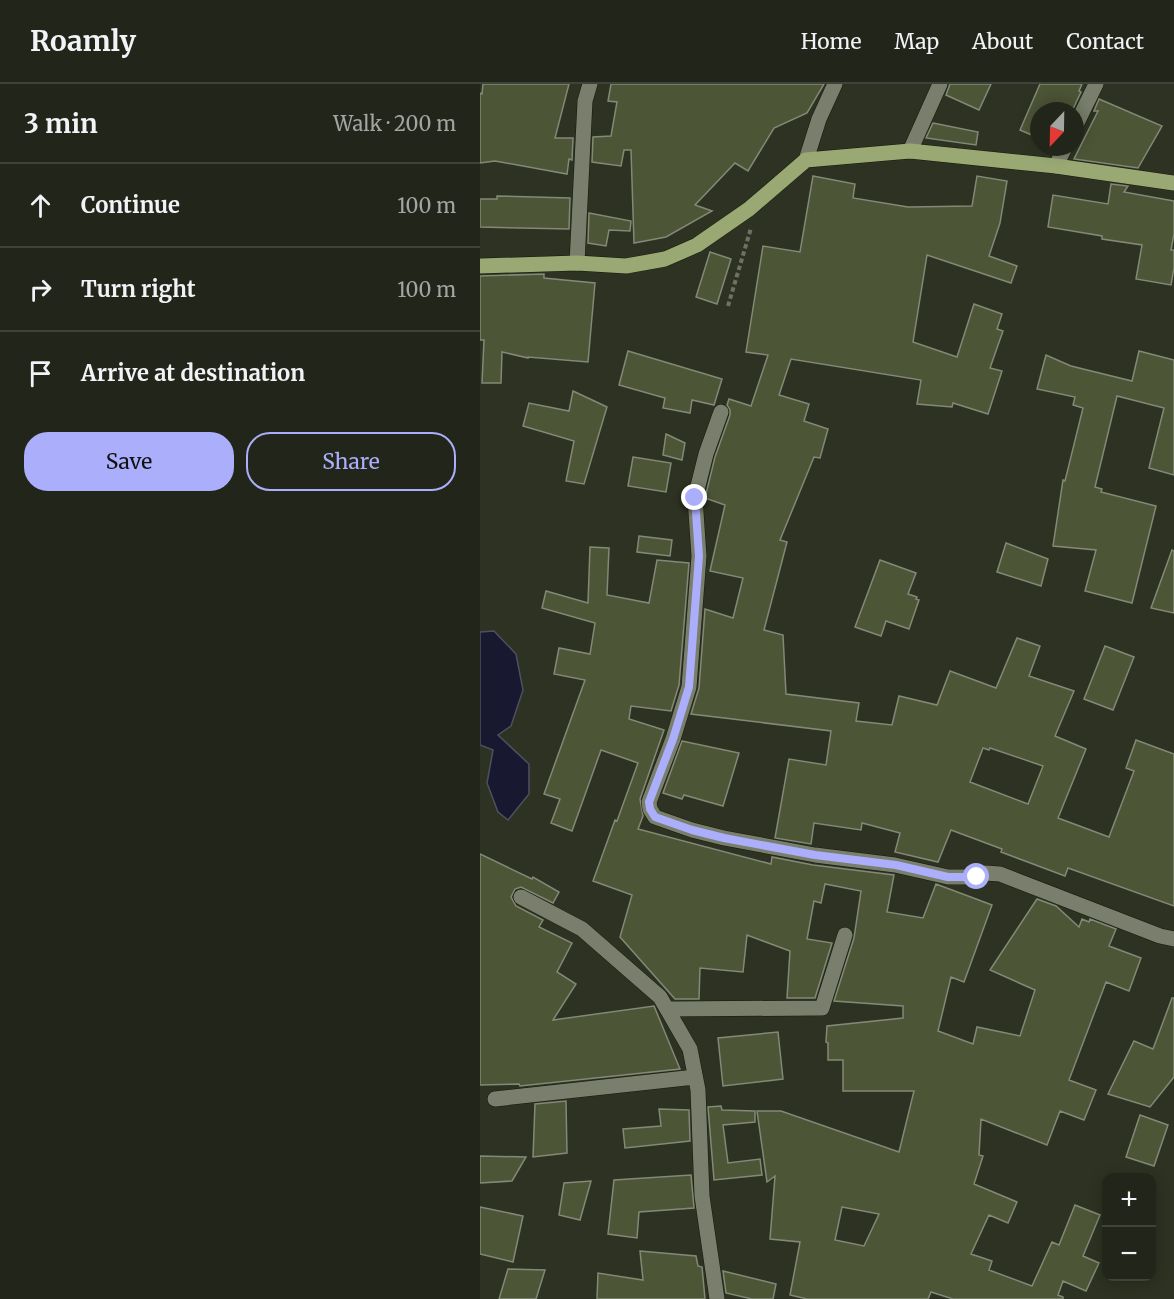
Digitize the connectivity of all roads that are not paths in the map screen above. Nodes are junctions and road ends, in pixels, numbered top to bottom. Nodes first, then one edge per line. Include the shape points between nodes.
1 (590, 84) edge
2 (835, 84) edge
3 (940, 84) edge
4 (1096, 84) edge
5 (1084, 109) edge
6 (910, 151) junction
7 (1061, 156) edge
8 (806, 160) junction
9 (1056, 166) junction
10 (1174, 183) edge
11 (577, 263) junction
12 (480, 266) edge
13 (720, 412) dead end
14 (521, 897) dead end
15 (845, 935) dead end
16 (1174, 939) edge
17 (667, 1009) junction
18 (696, 1077) junction
19 (495, 1099) dead end
20 (717, 1299) edge

1 - 11 street via 585,100
2 - 8 street
3 - 6 street
4 - 5 street
6 - 8 main road
6 - 9 main road
7 - 9 street
8 - 11 main road via 759,201 697,245 665,258 626,266
9 - 10 main road
11 - 12 main road
13 - 16 street via 695,498 699,556 689,687 649,802 655,817 724,838 948,877 1000,874
14 - 17 street via 582,929 660,997
15 - 17 street via 822,1008
17 - 18 street via 690,1049
18 - 19 street
18 - 20 street via 702,1196

